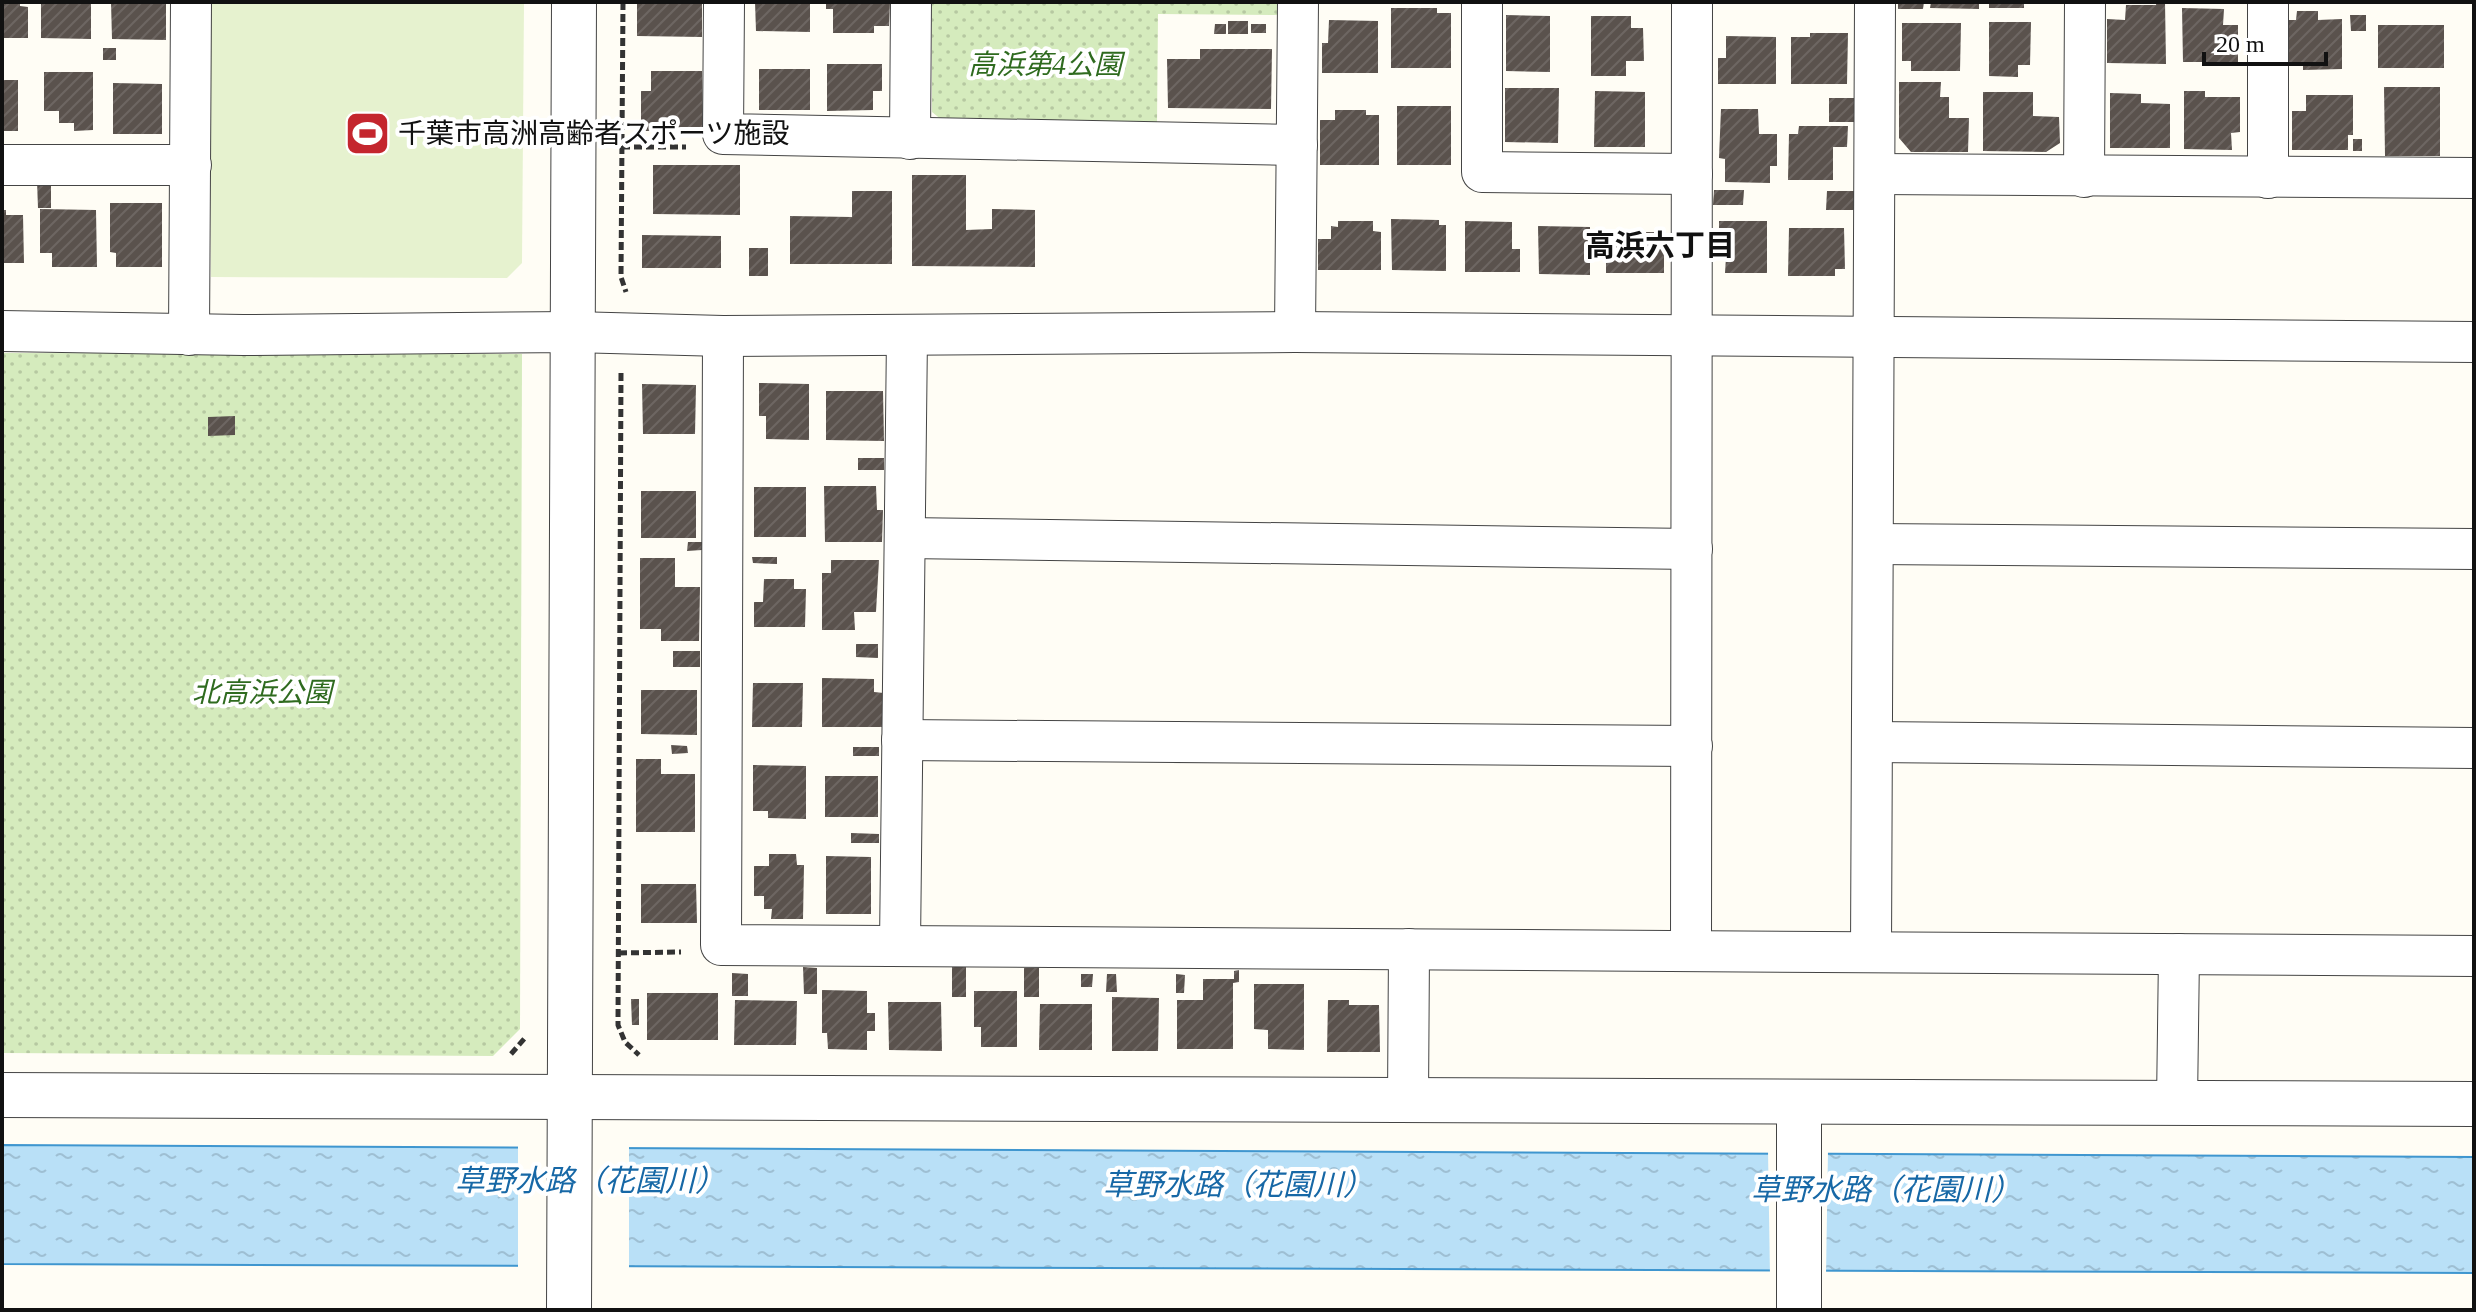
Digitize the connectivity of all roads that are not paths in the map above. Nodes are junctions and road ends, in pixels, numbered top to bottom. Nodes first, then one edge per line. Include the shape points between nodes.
1 (191, 2) edge
2 (574, 2) edge
3 (724, 2) edge
4 (911, 2) edge
5 (1298, 2) edge
6 (1482, 2) edge
7 (1692, 2) edge
8 (1875, 2) edge
9 (2085, 2) edge
10 (2268, 2) edge
11 (910, 139) junction
12 (1297, 145) junction
13 (2, 165) edge
14 (191, 165) junction
15 (1692, 174) junction
16 (1875, 174) junction
17 (2084, 177) junction
18 (2268, 178) junction
19 (2474, 178) edge
20 (2, 331) edge
21 (573, 332) junction
22 (1295, 332) junction
23 (189, 335) junction
24 (907, 335) junction
25 (1692, 335) junction
26 (723, 336) junction
27 (1874, 339) junction
28 (2474, 342) edge
29 (905, 538) junction
30 (1873, 544) junction
31 (1692, 549) junction
32 (2474, 549) edge
33 (902, 740) junction
34 (1872, 742) junction
35 (1692, 746) junction
36 (2474, 748) edge
37 (900, 945) junction
38 (1409, 949) junction
39 (1691, 951) junction
40 (1871, 952) junction
41 (2179, 954) junction
42 (2474, 956) edge
43 (2, 1095) edge
44 (568, 1097) junction
45 (1408, 1100) junction
46 (1799, 1102) junction
47 (2177, 1103) junction
48 (2474, 1104) edge
49 (569, 1310) edge
50 (1799, 1310) edge

1 - 14 street
2 - 21 street
3 - 11 street via 723,134
4 - 11 street
5 - 12 street
6 - 15 street via 1482,172
7 - 15 street
8 - 16 street
9 - 17 street
10 - 18 street
11 - 12 street
12 - 22 street
13 - 14 street
14 - 23 street
15 - 25 street
16 - 17 street
16 - 27 street
17 - 18 street
18 - 19 street
20 - 23 street
21 - 23 street
21 - 26 street
21 - 44 street
22 - 24 street
22 - 25 street
24 - 26 street
24 - 29 street
25 - 27 street
25 - 31 street
26 - 37 street via 721,945
27 - 28 street
27 - 30 street
29 - 31 street
29 - 33 street
30 - 32 street
30 - 34 street
31 - 35 street
33 - 35 street
33 - 37 street
34 - 36 street
34 - 40 street
35 - 39 street
37 - 38 street
38 - 39 street
38 - 45 street
39 - 40 street
40 - 41 street
41 - 42 street
41 - 47 street
43 - 44 street
44 - 45 street
44 - 49 street
45 - 46 street
46 - 47 street
46 - 50 street
47 - 48 street

